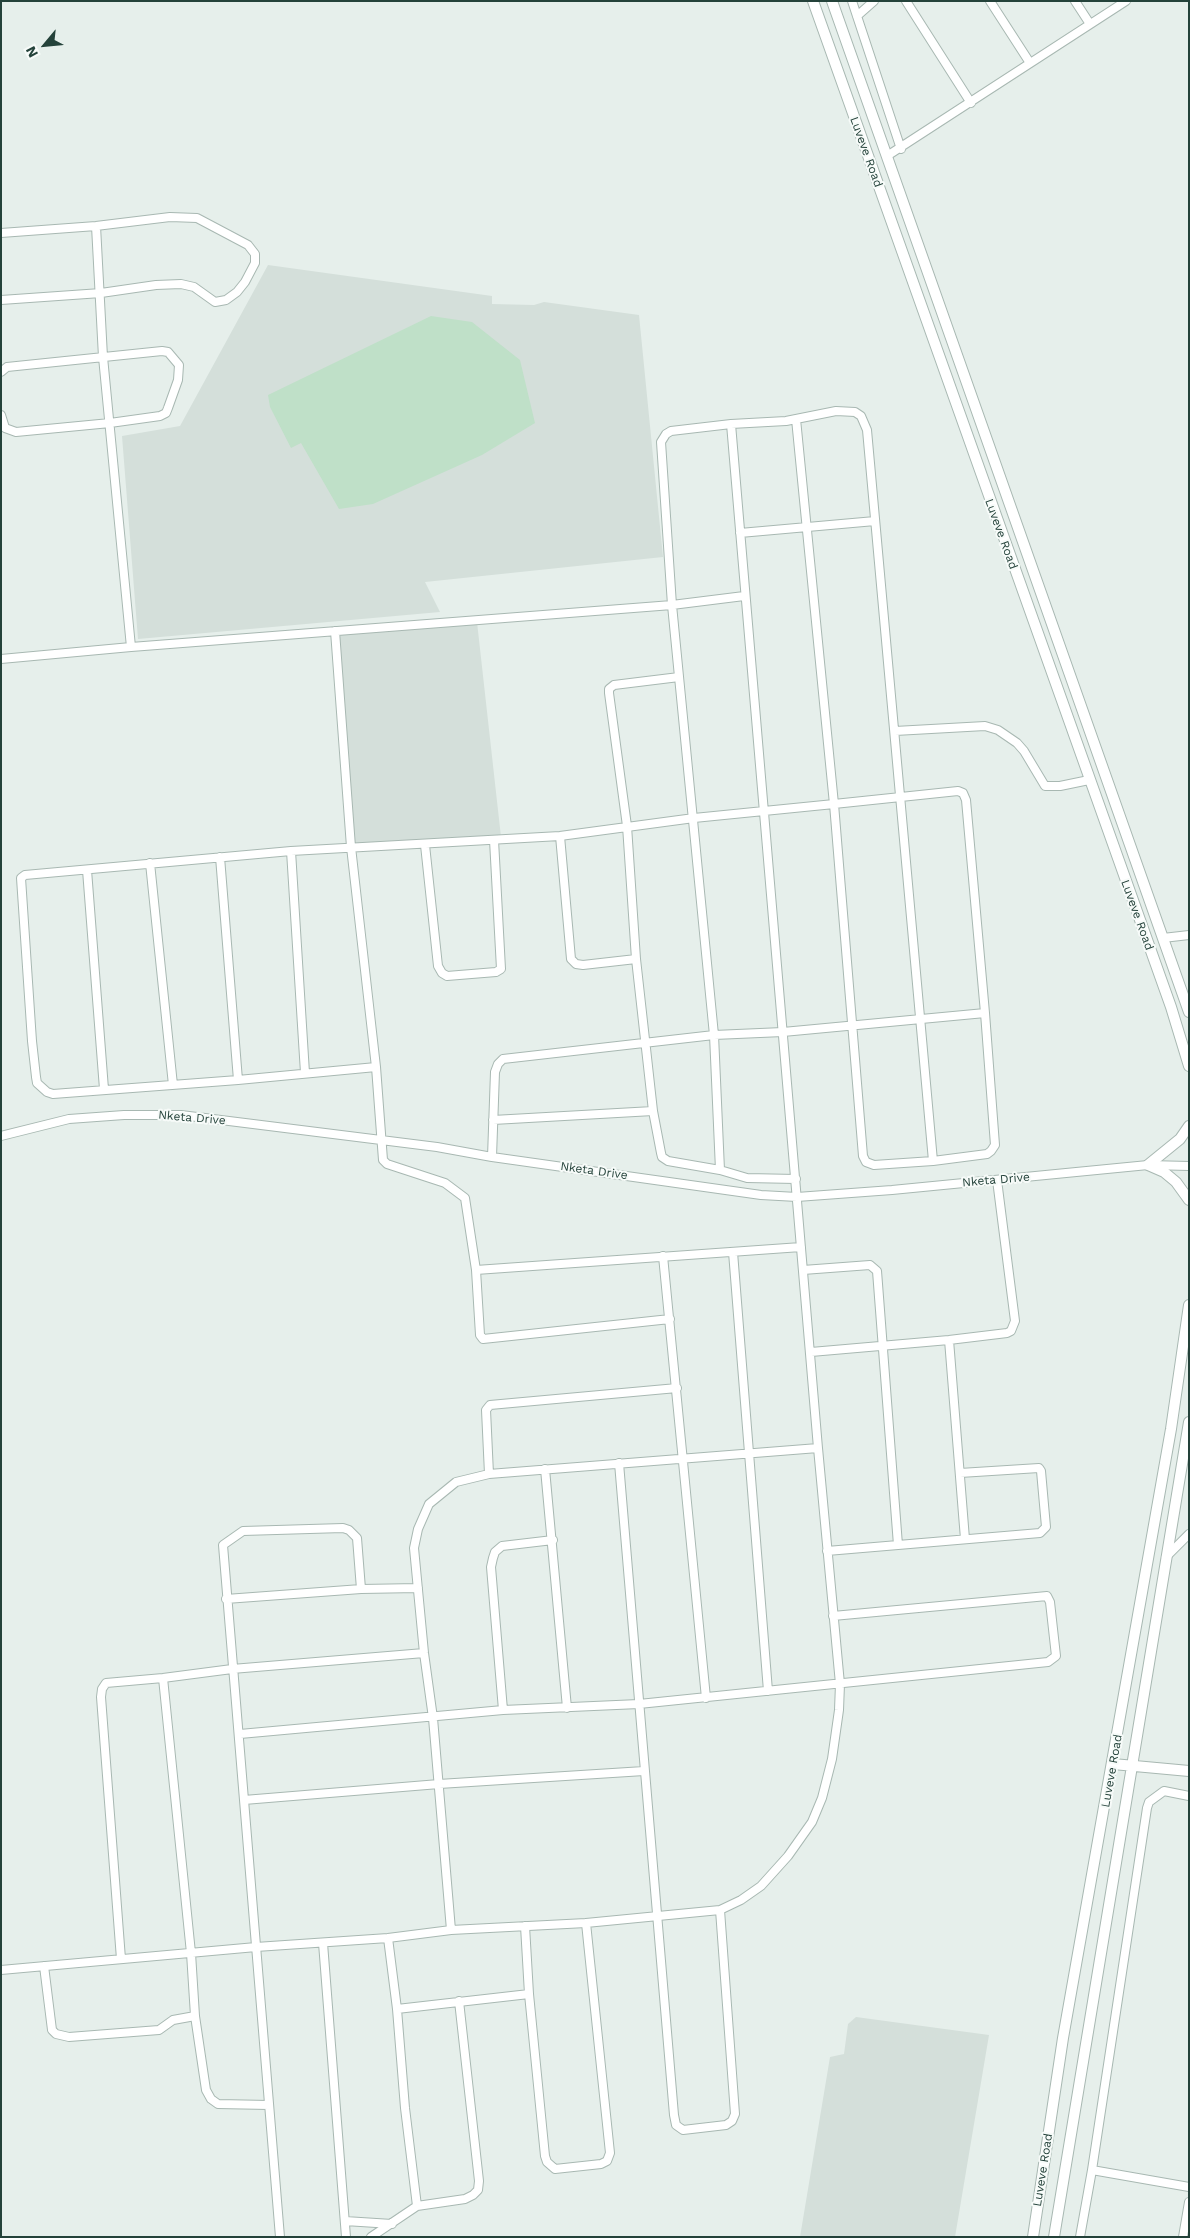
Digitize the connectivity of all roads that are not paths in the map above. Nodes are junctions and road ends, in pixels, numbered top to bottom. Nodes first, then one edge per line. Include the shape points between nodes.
1 (813, 1) edge
2 (832, 1) edge
3 (852, 1) edge
4 (874, 1) edge
5 (906, 1) edge
6 (990, 1) edge
7 (1075, 1) edge
8 (1126, 1) edge
9 (857, 16) junction
10 (1090, 24) junction
11 (1030, 63) junction
12 (971, 103) junction
13 (901, 149) junction
14 (887, 156) junction
15 (96, 226) junction
16 (1, 233) edge
17 (101, 294) junction
18 (1, 300) edge
19 (104, 357) junction
20 (1, 372) edge
21 (1, 415) edge
22 (796, 419) junction
23 (110, 423) junction
24 (731, 424) junction
25 (875, 521) junction
26 (808, 526) junction
27 (740, 533) junction
28 (744, 596) junction
29 (672, 605) junction
30 (335, 631) junction
31 (131, 646) junction
32 (1, 659) edge
33 (679, 677) junction
34 (895, 731) junction
35 (1090, 780) junction
36 (901, 797) junction
37 (834, 804) junction
38 (763, 811) junction
39 (694, 818) junction
40 (627, 826) junction
41 (560, 836) junction
42 (494, 840) junction
43 (425, 845) junction
44 (351, 848) junction
45 (291, 851) junction
46 (220, 858) junction
47 (150, 863) junction
48 (87, 870) junction
49 (1189, 935) edge
50 (1163, 938) junction
51 (636, 959) junction
52 (1189, 1012) edge
53 (985, 1013) junction
54 (920, 1020) junction
55 (852, 1026) junction
56 (783, 1032) junction
57 (714, 1035) junction
58 (647, 1042) junction
59 (1189, 1066) edge
60 (376, 1067) junction
61 (305, 1073) junction
62 (238, 1080) junction
63 (173, 1085) junction
64 (104, 1089) junction
65 (653, 1111) junction
66 (493, 1120) junction
67 (1189, 1126) edge
68 (1, 1136) edge
69 (381, 1139) junction
70 (492, 1156) junction
71 (933, 1161) junction
72 (1148, 1165) junction
73 (1189, 1166) edge
74 (720, 1170) junction
75 (796, 1179) junction
76 (997, 1180) junction
77 (798, 1197) junction
78 (1189, 1200) edge
79 (801, 1247) junction
80 (734, 1252) junction
81 (664, 1256) junction
82 (476, 1270) junction
83 (803, 1270) junction
84 (1189, 1305) edge
85 (670, 1318) junction
86 (949, 1340) junction
87 (883, 1346) junction
88 (811, 1352) junction
89 (677, 1388) junction
90 (1189, 1422) edge
91 (818, 1448) junction
92 (748, 1452) junction
93 (684, 1457) junction
94 (619, 1463) junction
95 (545, 1469) junction
96 (960, 1473) junction
97 (489, 1474) junction
98 (1189, 1534) edge
99 (965, 1539) junction
100 (553, 1540) junction
101 (898, 1545) junction
102 (827, 1551) junction
103 (1166, 1557) junction
104 (418, 1588) junction
105 (361, 1589) junction
106 (226, 1599) junction
107 (833, 1616) junction
108 (424, 1653) junction
109 (232, 1669) junction
110 (163, 1678) junction
111 (840, 1684) junction
112 (768, 1691) junction
113 (706, 1698) junction
114 (639, 1704) junction
115 (567, 1708) junction
116 (503, 1710) junction
117 (433, 1718) junction
118 (240, 1734) junction
119 (1113, 1764) junction
120 (1132, 1766) junction
121 (644, 1771) junction
122 (1189, 1771) edge
123 (438, 1784) junction
124 (1189, 1796) edge
125 (244, 1800) junction
126 (720, 1910) junction
127 (656, 1918) junction
128 (586, 1923) junction
129 (525, 1926) junction
130 (451, 1930) junction
131 (388, 1938) junction
132 (323, 1943) junction
133 (256, 1947) junction
134 (191, 1954) junction
135 (121, 1959) junction
136 (44, 1966) junction
137 (1, 1970) edge
138 (529, 1994) junction
139 (459, 2001) junction
140 (397, 2009) junction
141 (195, 2016) junction
142 (268, 2105) junction
143 (1092, 2170) junction
144 (1189, 2187) edge
145 (1189, 2202) edge
146 (417, 2206) junction
147 (345, 2221) junction
148 (392, 2224) junction
149 (280, 2237) edge
150 (346, 2237) edge
151 (371, 2237) edge
152 (1033, 2237) edge
153 (1054, 2237) edge
154 (1080, 2237) edge
155 (1183, 2237) edge

1 - 35 street, Luveve Road
2 - 14 street, Luveve Road
3 - 9 street
4 - 9 street
5 - 12 street
6 - 11 street
7 - 10 street
8 - 10 street
9 - 13 street
10 - 11 street
11 - 12 street
12 - 13 street
13 - 14 street
14 - 50 street, Luveve Road
15 - 16 street
15 - 17 street
15 - 17 street via 170,216 197,218 248,245 255,263 246,282 226,300 216,302 181,284
17 - 18 street
17 - 19 street
19 - 20 street via 7,367
19 - 23 street
19 - 23 street via 162,351 168,352 180,365 166,413
21 - 23 street via 5,428 16,432
22 - 24 street
22 - 25 street via 836,411 855,412 861,416 867,430
22 - 26 street
23 - 31 street
24 - 27 street
24 - 29 street via 671,431 661,442
25 - 26 street
25 - 34 street
26 - 27 street
26 - 37 street
27 - 28 street
28 - 29 street
28 - 38 street
29 - 30 street
29 - 33 street
30 - 31 street
30 - 44 street
31 - 32 street
33 - 39 street
33 - 40 street via 614,685 609,689
34 - 35 street via 984,726 998,730 1017,743 1045,786
34 - 36 street
35 - 59 street, Luveve Road via 1172,1007
36 - 37 street
36 - 53 street via 952,791 964,793
36 - 54 street
37 - 38 street
37 - 55 street
38 - 39 street
38 - 56 street
39 - 40 street
39 - 57 street
40 - 41 street
40 - 51 street
41 - 42 street
41 - 51 street via 572,959 576,964 584,965
42 - 43 street
42 - 43 street via 501,969 447,976 438,966
43 - 44 street
44 - 45 street
44 - 60 street
45 - 46 street
45 - 61 street
46 - 47 street
46 - 62 street
47 - 48 street
47 - 63 street
48 - 64 street
48 - 64 street via 25,875 22,878 32,1041 36,1077 42,1088 53,1094
49 - 50 street
50 - 52 street, Luveve Road
51 - 58 street
53 - 54 street
53 - 71 street via 995,1144 987,1154
54 - 55 street
54 - 71 street
55 - 56 street
55 - 71 street via 866,1162
56 - 57 street
56 - 75 street
57 - 58 street
57 - 74 street
58 - 65 street
58 - 66 street via 503,1059 495,1072
60 - 61 street
60 - 69 street
61 - 62 street
62 - 63 street
63 - 64 street
65 - 66 street
65 - 74 street via 665,1160
66 - 70 street
67 - 72 street via 1180,1139
68 - 69 street, Nketa Drive via 69,1119 181,1115
69 - 70 street, Nketa Drive
69 - 82 street via 384,1162 445,1183 465,1198
70 - 77 street, Nketa Drive via 761,1195
72 - 73 street, Nketa Drive
72 - 76 street, Nketa Drive
72 - 78 street via 1176,1182
74 - 75 street via 747,1178
75 - 77 street
76 - 77 street, Nketa Drive
76 - 86 street via 1014,1328 1007,1333
77 - 79 street
79 - 80 street
79 - 83 street
80 - 81 street
80 - 92 street
81 - 82 street
81 - 85 street
82 - 85 street via 480,1335 485,1340
83 - 87 street via 870,1265 876,1269
83 - 88 street
84 - 119 street, Luveve Road
85 - 89 street
86 - 87 street
86 - 96 street
87 - 88 street
87 - 101 street
88 - 91 street
89 - 93 street
89 - 97 street via 490,1405 486,1410
90 - 103 street, Luveve Road
91 - 92 street
91 - 102 street
92 - 93 street
92 - 112 street
93 - 94 street
93 - 113 street
94 - 95 street
94 - 114 street
95 - 97 street
95 - 100 street
96 - 99 street
96 - 99 street via 1039,1468 1046,1524 1045,1530 1040,1532
97 - 104 street via 456,1482 429,1504 414,1548
98 - 103 street
99 - 101 street
100 - 115 street
100 - 116 street via 502,1546 493,1558 491,1567
101 - 102 street
102 - 107 street
103 - 120 street, Luveve Road
104 - 105 street
104 - 108 street
105 - 106 street
105 - 106 street via 357,1538 349,1530 243,1531 223,1545
106 - 109 street
107 - 111 street
107 - 111 street via 1047,1596 1056,1656 1048,1662
108 - 109 street
108 - 117 street
109 - 110 street
109 - 118 street
110 - 134 street
110 - 135 street via 106,1682 101,1693
111 - 112 street
111 - 126 street via 832,1759 812,1822 761,1886
112 - 113 street
113 - 114 street
114 - 115 street
114 - 121 street
115 - 116 street
116 - 117 street
117 - 118 street
117 - 123 street
118 - 125 street
119 - 120 street
119 - 152 street, Luveve Road via 1063,2038
120 - 122 street
120 - 153 street, Luveve Road
121 - 123 street
121 - 127 street
123 - 125 street
123 - 130 street
124 - 143 street via 1164,1791 1149,1802 1147,1808
125 - 133 street
126 - 127 street
126 - 127 street via 735,2114 726,2125 683,2130 676,2125
127 - 128 street
128 - 129 street
128 - 138 street via 610,2152 607,2161 601,2164 555,2168 547,2162
129 - 130 street
129 - 138 street
130 - 131 street
131 - 132 street
131 - 140 street
132 - 133 street
132 - 147 street
133 - 134 street
133 - 142 street
134 - 135 street
134 - 141 street
135 - 136 street
136 - 137 street
136 - 141 street via 52,2030 56,2034 69,2037 159,2030 173,2020
138 - 139 street
139 - 140 street
139 - 146 street via 478,2190 465,2199
140 - 146 street via 404,2108
141 - 142 street via 206,2090 211,2099 218,2104
142 - 149 street
143 - 144 street
143 - 154 street
145 - 155 street
146 - 148 street
147 - 148 street
147 - 150 street
148 - 151 street

